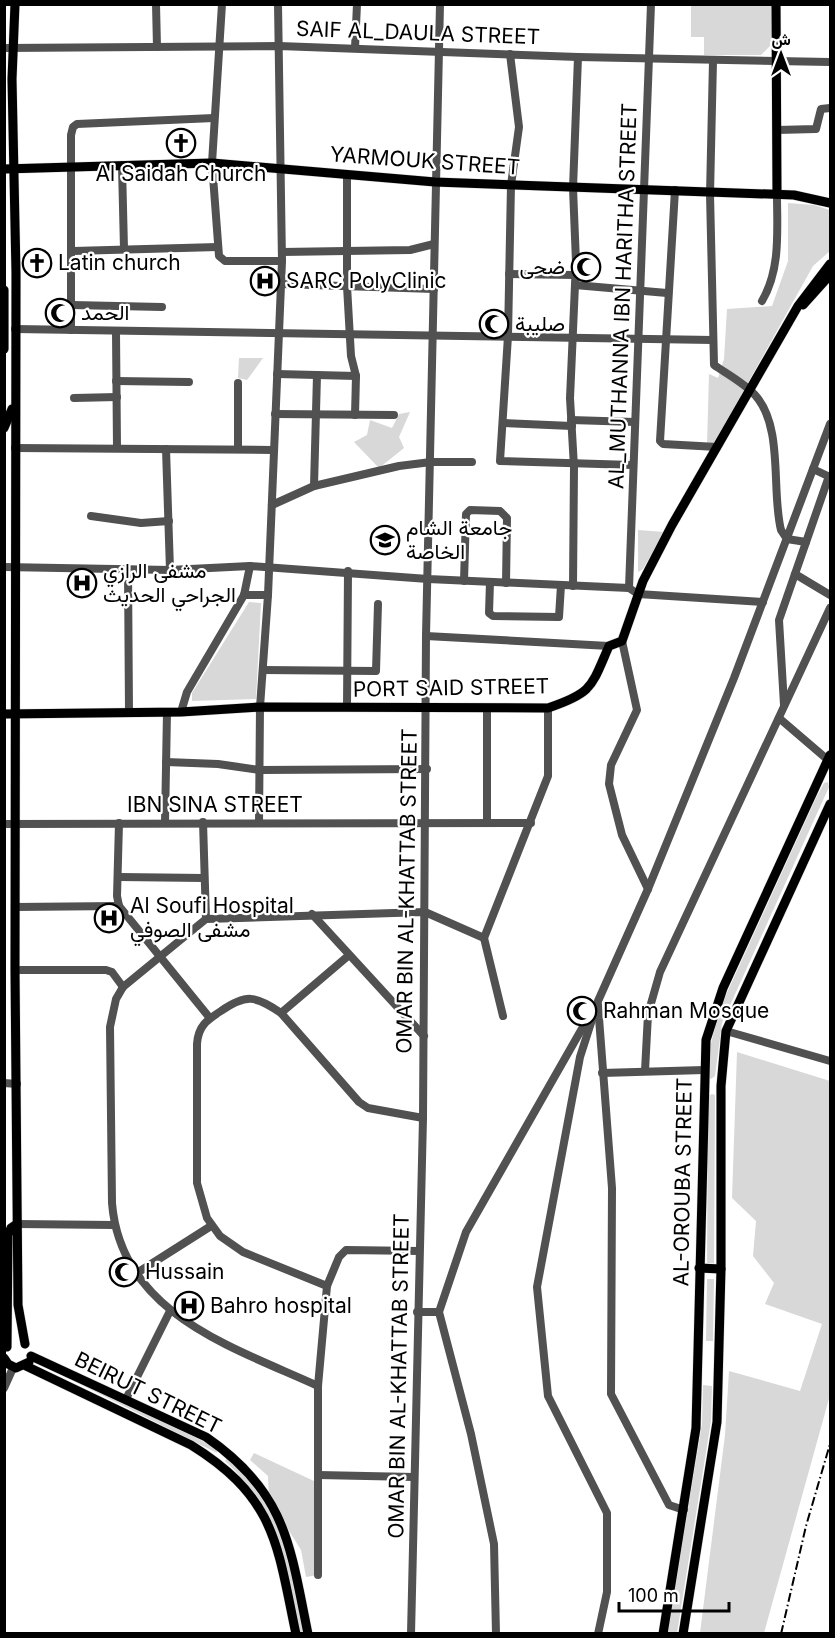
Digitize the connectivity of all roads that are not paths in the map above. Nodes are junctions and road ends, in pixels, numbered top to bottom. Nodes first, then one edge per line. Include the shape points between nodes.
1 (15, 4) edge
2 (156, 4) edge
3 (222, 4) edge
4 (278, 4) edge
5 (357, 4) edge
6 (440, 4) edge
7 (651, 4) edge
8 (776, 4) edge
9 (279, 46) junction
10 (10, 47) edge
11 (157, 47) junction
12 (221, 47) junction
13 (355, 48) junction
14 (439, 50) junction
15 (510, 54) junction
16 (578, 57) junction
17 (650, 59) junction
18 (713, 60) junction
19 (776, 61) junction
20 (831, 62) edge
21 (831, 108) edge
22 (214, 118) junction
23 (9, 121) edge
24 (777, 130) junction
25 (212, 163) junction
26 (122, 166) junction
27 (282, 168) junction
28 (4, 169) edge
29 (16, 169) junction
30 (72, 169) junction
31 (347, 175) junction
32 (16, 180) junction
33 (4, 181) edge
34 (435, 182) junction
35 (511, 185) junction
36 (573, 188) junction
37 (645, 188) junction
38 (675, 190) junction
39 (710, 194) junction
40 (777, 194) junction
41 (831, 203) edge
42 (434, 244) junction
43 (218, 247) junction
44 (124, 249) junction
45 (73, 251) junction
46 (347, 251) junction
47 (282, 252) junction
48 (282, 261) junction
49 (831, 264) edge
50 (509, 274) junction
51 (575, 275) junction
52 (831, 275) edge
53 (281, 284) junction
54 (575, 285) junction
55 (347, 286) junction
56 (434, 289) junction
57 (4, 290) edge
58 (641, 291) junction
59 (668, 293) junction
60 (762, 301) dead end
61 (72, 304) junction
62 (162, 307) dead end
63 (791, 317) junction
64 (15, 329) junction
65 (71, 330) junction
66 (279, 331) junction
67 (116, 332) junction
68 (350, 333) junction
69 (508, 336) junction
70 (573, 336) junction
71 (434, 337) junction
72 (640, 337) junction
73 (665, 338) junction
74 (713, 340) junction
75 (4, 349) edge
76 (277, 374) junction
77 (317, 375) junction
78 (356, 376) junction
79 (117, 381) junction
80 (189, 382) dead end
81 (238, 383) dead end
82 (750, 390) junction
83 (15, 395) junction
84 (117, 397) junction
85 (74, 398) dead end
86 (275, 414) junction
87 (317, 414) junction
88 (355, 414) junction
89 (394, 415) dead end
90 (635, 422) junction
91 (502, 423) junction
92 (571, 423) junction
93 (831, 424) edge
94 (4, 428) edge
95 (717, 447) junction
96 (4, 448) edge
97 (15, 448) junction
98 (117, 448) junction
99 (166, 449) junction
100 (237, 449) junction
101 (273, 450) junction
102 (430, 462) junction
103 (472, 462) dead end
104 (574, 464) junction
105 (633, 465) junction
106 (813, 469) junction
107 (830, 477) edge
108 (315, 486) junction
109 (272, 505) junction
110 (91, 516) dead end
111 (169, 521) junction
112 (786, 539) junction
113 (806, 542) junction
114 (250, 566) junction
115 (9, 567) edge
116 (269, 567) junction
117 (128, 569) junction
118 (170, 570) junction
119 (348, 571) junction
120 (795, 574) junction
121 (428, 579) junction
122 (464, 580) junction
123 (490, 582) junction
124 (506, 583) junction
125 (561, 585) junction
126 (573, 586) junction
127 (629, 588) junction
128 (638, 594) junction
129 (244, 595) junction
130 (268, 595) junction
131 (831, 595) edge
132 (763, 602) junction
133 (378, 604) dead end
134 (831, 608) edge
135 (426, 636) junction
136 (622, 641) junction
137 (609, 646) junction
138 (263, 670) junction
139 (347, 671) junction
140 (260, 707) junction
141 (346, 707) junction
142 (784, 707) junction
143 (427, 708) junction
144 (487, 708) junction
145 (548, 708) junction
146 (129, 712) junction
147 (167, 712) junction
148 (181, 712) junction
149 (4, 714) edge
150 (15, 714) junction
151 (779, 718) junction
152 (829, 757) edge
153 (166, 762) junction
154 (427, 769) junction
155 (260, 770) junction
156 (826, 776) edge
157 (831, 804) edge
158 (202, 822) junction
159 (426, 822) junction
160 (119, 823) junction
161 (165, 823) junction
162 (259, 823) junction
163 (487, 823) junction
164 (531, 823) junction
165 (10, 824) edge
166 (119, 877) junction
167 (204, 878) junction
168 (648, 889) junction
169 (119, 906) junction
170 (15, 908) junction
171 (425, 912) junction
172 (312, 914) junction
173 (206, 919) junction
174 (484, 938) junction
175 (348, 956) junction
176 (161, 957) junction
177 (15, 970) junction
178 (123, 987) junction
179 (598, 1001) junction
180 (281, 1013) junction
181 (503, 1016) dead end
182 (209, 1017) junction
183 (726, 1031) junction
184 (424, 1036) junction
185 (831, 1061) edge
186 (704, 1070) junction
187 (645, 1071) junction
188 (602, 1072) junction
189 (4, 1083) edge
190 (17, 1084) junction
191 (703, 1086) junction
192 (721, 1086) junction
193 (423, 1118) junction
194 (18, 1224) junction
195 (114, 1225) junction
196 (211, 1226) junction
197 (419, 1251) junction
198 (699, 1268) junction
199 (721, 1269) junction
200 (137, 1273) junction
201 (327, 1286) junction
202 (170, 1311) junction
203 (417, 1312) junction
204 (439, 1312) junction
205 (25, 1344) junction
206 (31, 1356) junction
207 (6, 1357) edge
208 (26, 1366) junction
209 (697, 1378) junction
210 (718, 1378) junction
211 (318, 1386) junction
212 (4, 1388) edge
213 (126, 1400) junction
214 (225, 1451) junction
215 (216, 1460) junction
216 (318, 1475) junction
217 (414, 1477) junction
218 (684, 1510) junction
219 (318, 1575) dead end
220 (296, 1634) edge
221 (308, 1634) edge
222 (411, 1634) edge
223 (496, 1634) edge
224 (598, 1634) edge
225 (663, 1634) edge
226 (683, 1634) edge

1 - 10 main road
2 - 11 street
3 - 12 street
4 - 9 street
5 - 13 street
6 - 14 street, OMAR BIN AL-KHATTAB STREET
7 - 17 street, AL_MUTHANNA IBN HARITHA STREET
8 - 19 main road
9 - 12 street, SAIF AL_DAULA STREET
9 - 13 street, SAIF AL_DAULA STREET
9 - 27 street
10 - 11 street, SAIF AL_DAULA STREET
10 - 23 main road
11 - 12 street, SAIF AL_DAULA STREET
12 - 22 street
13 - 14 street, SAIF AL_DAULA STREET
14 - 15 street, SAIF AL_DAULA STREET
14 - 34 street, OMAR BIN AL-KHATTAB STREET
15 - 16 street, SAIF AL_DAULA STREET
15 - 35 street via 519,127
16 - 17 street, SAIF AL_DAULA STREET
16 - 36 street
17 - 18 street, SAIF AL_DAULA STREET
17 - 37 street, AL_MUTHANNA IBN HARITHA STREET
18 - 19 street, SAIF AL_DAULA STREET
18 - 39 street
19 - 20 street, SAIF AL_DAULA STREET
19 - 24 main road
21 - 24 street via 821,109 816,129
22 - 25 street
22 - 30 street via 77,124 71,135
23 - 29 main road
24 - 40 main road
25 - 26 main road, YARMOUK STREET
25 - 27 main road, YARMOUK STREET
25 - 43 street
26 - 30 main road, YARMOUK STREET
26 - 44 street
27 - 31 main road, YARMOUK STREET
27 - 47 street
28 - 29 main road, YARMOUK STREET
29 - 30 main road, YARMOUK STREET
29 - 32 main road
30 - 45 street
31 - 34 main road, YARMOUK STREET
31 - 46 street
32 - 33 main road
32 - 64 main road
34 - 35 main road, YARMOUK STREET
34 - 42 street, OMAR BIN AL-KHATTAB STREET
35 - 36 main road, YARMOUK STREET
35 - 50 street
36 - 37 main road, YARMOUK STREET
36 - 51 street
37 - 38 main road, YARMOUK STREET
37 - 58 street, AL_MUTHANNA IBN HARITHA STREET
38 - 39 main road, YARMOUK STREET
38 - 59 street
39 - 40 main road, YARMOUK STREET
39 - 74 street
40 - 41 main road, YARMOUK STREET
40 - 60 street via 776,259 770,288
42 - 46 street via 410,250
42 - 56 street, OMAR BIN AL-KHATTAB STREET
43 - 44 street
43 - 48 street via 219,256 225,261
44 - 45 street
45 - 61 street
46 - 47 street
46 - 55 street
47 - 48 street
48 - 53 street
49 - 63 main road
50 - 51 street
50 - 69 street
51 - 54 street
52 - 63 main road
53 - 55 street
53 - 66 street
54 - 58 street
54 - 70 street
55 - 56 street
55 - 68 street
56 - 71 street, OMAR BIN AL-KHATTAB STREET
57 - 75 main road
58 - 59 street
58 - 72 street, AL_MUTHANNA IBN HARITHA STREET
59 - 73 street
61 - 62 street
61 - 65 street
63 - 82 main road
64 - 65 street
64 - 83 main road
65 - 67 street
66 - 67 street
66 - 68 street
66 - 76 street
67 - 79 street
68 - 71 street
68 - 78 street
69 - 70 street
69 - 71 street
69 - 91 street
70 - 72 street
70 - 92 street
71 - 102 street, OMAR BIN AL-KHATTAB STREET
72 - 73 street
72 - 90 street, AL_MUTHANNA IBN HARITHA STREET
73 - 74 street
73 - 95 street via 660,442
74 - 82 street via 714,364
76 - 77 street
76 - 86 street
77 - 78 street
77 - 87 street
78 - 88 street
79 - 80 street
79 - 84 street
81 - 100 street
82 - 95 main road
82 - 112 street via 763,406 767,420 780,525
83 - 94 main road
83 - 97 main road
84 - 85 street
84 - 98 street
86 - 87 street
86 - 101 street
87 - 88 street
87 - 108 street
88 - 89 street
90 - 92 street
90 - 105 street, AL_MUTHANNA IBN HARITHA STREET
91 - 92 street
91 - 104 street via 502,462
92 - 104 street
93 - 106 street
95 - 128 main road
96 - 97 main road
97 - 98 street
97 - 115 main road
98 - 99 street
99 - 100 street
99 - 111 street
100 - 101 street
101 - 109 street
102 - 103 street
102 - 108 street
102 - 121 street, OMAR BIN AL-KHATTAB STREET
104 - 105 street
104 - 126 street
105 - 127 street, AL_MUTHANNA IBN HARITHA STREET
106 - 107 street
106 - 112 street
107 - 113 street
108 - 109 street
109 - 116 street
110 - 111 street via 141,523
111 - 118 street
112 - 113 street
112 - 132 street
113 - 120 street
114 - 116 street
114 - 118 street
114 - 129 street
115 - 117 street
115 - 150 main road
116 - 119 street
116 - 130 street
117 - 118 street
117 - 146 street
119 - 121 street
119 - 139 street
120 - 131 street
120 - 142 street via 779,620
121 - 122 street
121 - 135 street, OMAR BIN AL-KHATTAB STREET
122 - 123 street
122 - 124 street via 466,514 470,510 500,511 507,518
123 - 124 street
123 - 125 street via 489,611 494,616 557,618
124 - 125 street
125 - 126 street
126 - 127 street
127 - 128 street
128 - 132 street
128 - 136 main road
129 - 130 street
129 - 148 street via 187,692
130 - 138 street
132 - 168 street
133 - 139 street via 376,670
134 - 142 street
135 - 137 street
135 - 143 street, OMAR BIN AL-KHATTAB STREET
136 - 137 main road
136 - 168 street via 637,710 611,765 609,784 622,835
137 - 145 main road, PORT SAID STREET via 590,689
138 - 139 street
138 - 140 street
139 - 141 street
140 - 141 main road, PORT SAID STREET
140 - 148 main road, PORT SAID STREET
140 - 155 street
141 - 143 main road, PORT SAID STREET
142 - 151 street
143 - 144 main road, PORT SAID STREET
143 - 154 street, OMAR BIN AL-KHATTAB STREET
144 - 145 main road, PORT SAID STREET
144 - 163 street
145 - 164 street via 548,776
146 - 147 main road, PORT SAID STREET
146 - 150 main road, PORT SAID STREET
147 - 148 main road, PORT SAID STREET
147 - 153 street
149 - 150 main road, PORT SAID STREET
150 - 165 main road
151 - 152 street
151 - 187 street via 660,972 648,1014
152 - 156 main road, AL-OROUBA STREET
153 - 155 street
153 - 161 street
154 - 155 street
154 - 159 street, OMAR BIN AL-KHATTAB STREET
155 - 162 street
156 - 186 main road, AL-OROUBA STREET via 712,1013
157 - 183 main road, AL-OROUBA STREET
158 - 161 street, IBN SINA STREET
158 - 162 street, IBN SINA STREET
158 - 167 street
159 - 162 street, IBN SINA STREET
159 - 163 street, IBN SINA STREET
159 - 171 street, OMAR BIN AL-KHATTAB STREET
160 - 161 street, IBN SINA STREET
160 - 165 street, IBN SINA STREET
160 - 166 street
163 - 164 street, IBN SINA STREET
164 - 174 street
165 - 170 main road
166 - 167 street
166 - 169 street
167 - 173 street
168 - 179 street
169 - 170 street
169 - 176 street
170 - 177 main road
171 - 172 street
171 - 174 street
171 - 184 street, OMAR BIN AL-KHATTAB STREET
172 - 173 street
172 - 175 street
173 - 176 street
174 - 181 street
175 - 180 street
175 - 184 street
176 - 178 street
176 - 182 street
177 - 178 street via 106,970
177 - 190 main road
178 - 195 street via 110,1027
179 - 188 street
179 - 204 street via 466,1232
179 - 224 street via 580,1057 537,1287 548,1396 607,1513 607,1592
180 - 182 street via 267,1003 242,998
180 - 193 street via 359,1102 369,1108
182 - 196 street via 200,1027 197,1044 197,1183
183 - 185 street
183 - 192 main road, AL-OROUBA STREET
184 - 193 street, OMAR BIN AL-KHATTAB STREET
186 - 187 street
186 - 191 main road, AL-OROUBA STREET
187 - 188 street
188 - 218 street via 612,1188 611,1394 669,1505
189 - 190 street
190 - 194 main road
191 - 192 main road
191 - 198 main road, AL-OROUBA STREET
192 - 199 main road, AL-OROUBA STREET
193 - 197 street, OMAR BIN AL-KHATTAB STREET
194 - 195 street
194 - 205 main road via 18,1305
194 - 207 main road via 8,1235
195 - 200 street
196 - 200 street
196 - 201 street via 243,1252
197 - 201 street via 346,1250
197 - 203 street, OMAR BIN AL-KHATTAB STREET
198 - 199 main road
198 - 209 main road, AL-OROUBA STREET
199 - 210 main road, AL-OROUBA STREET
200 - 202 street
201 - 211 street
202 - 211 street via 216,1339
202 - 213 street
203 - 204 street
203 - 217 street, OMAR BIN AL-KHATTAB STREET
204 - 223 street via 494,1544
205 - 206 main road
205 - 207 main road via 13,1342
206 - 208 main road
206 - 213 main road, BEIRUT STREET
207 - 208 main road
207 - 212 street
208 - 215 main road, BEIRUT STREET
209 - 210 main road
209 - 218 main road, AL-OROUBA STREET via 696,1428
210 - 226 main road, AL-OROUBA STREET via 717,1422
211 - 216 street
213 - 214 main road, BEIRUT STREET via 206,1437
214 - 215 main road
214 - 221 main road, BEIRUT STREET via 270,1498 282,1523
215 - 220 main road, BEIRUT STREET via 248,1490 275,1537
216 - 217 street
216 - 219 street
217 - 222 street, OMAR BIN AL-KHATTAB STREET
218 - 225 main road, AL-OROUBA STREET

